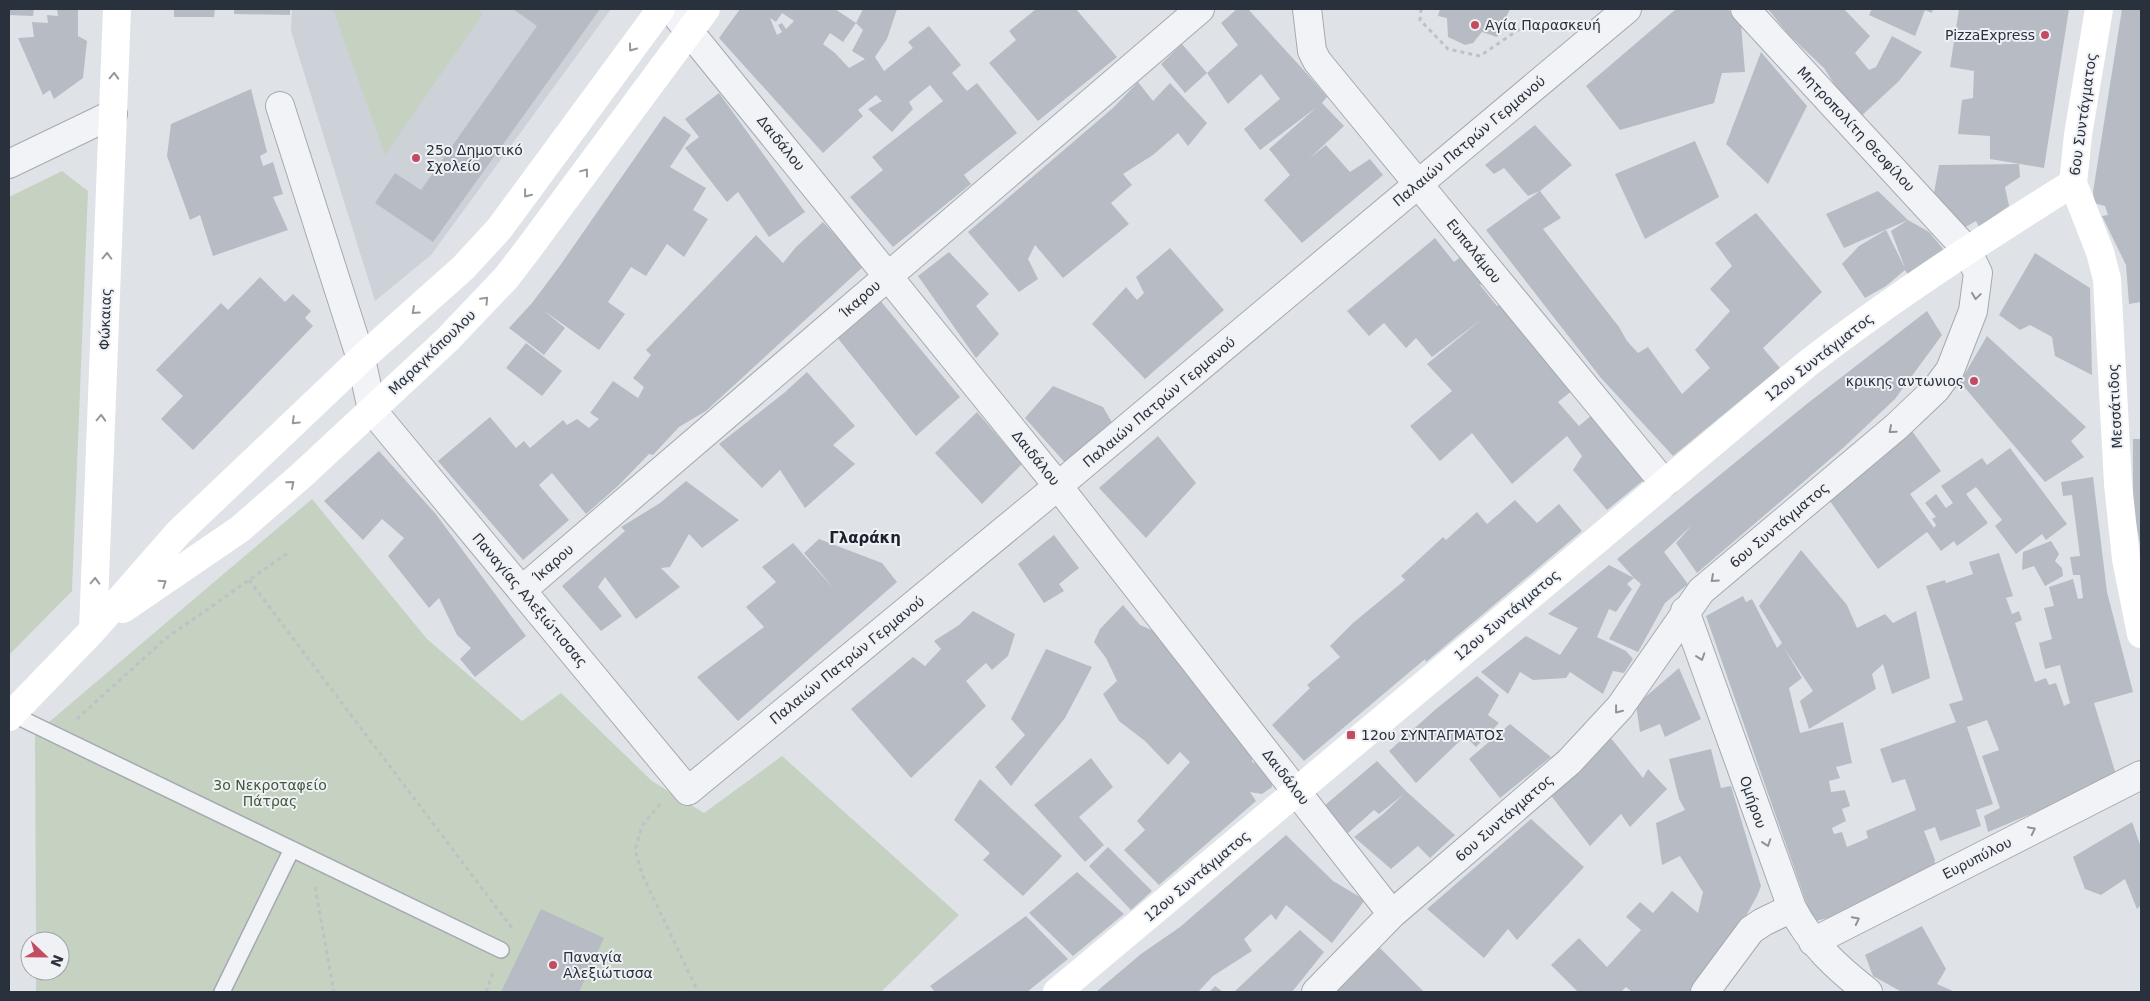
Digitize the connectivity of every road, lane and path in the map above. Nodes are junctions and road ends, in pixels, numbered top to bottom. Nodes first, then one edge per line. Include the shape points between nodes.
1 (117, 9) edge
2 (661, 9) edge
3 (671, 9) edge
4 (706, 9) edge
5 (1200, 9) edge
6 (1307, 9) edge
7 (1421, 9) edge
8 (1627, 9) edge
9 (1745, 9) edge
10 (2099, 9) edge
11 (1527, 24) dead end
12 (690, 31) junction
13 (280, 106) dead end
14 (113, 114) junction
15 (9, 164) edge
16 (2073, 183) junction
17 (1418, 184) junction
18 (1967, 250) junction
19 (888, 275) junction
20 (361, 359) junction
21 (372, 410) junction
22 (1664, 483) junction
23 (1058, 486) junction
24 (289, 552) dead end
25 (249, 580) junction
26 (522, 590) junction
27 (1685, 611) junction
28 (93, 630) junction
29 (2141, 634) edge
30 (11, 716) edge
31 (58, 736) junction
32 (2141, 775) edge
33 (684, 786) junction
34 (1298, 792) junction
35 (292, 849) junction
36 (309, 857) junction
37 (1792, 908) junction
38 (1392, 914) junction
39 (1813, 942) junction
40 (502, 950) joint
41 (1855, 987) edge
42 (222, 992) edge
43 (334, 992) edge
44 (698, 992) edge
45 (1057, 992) edge
46 (1316, 992) edge
47 (1705, 992) edge

14 -> 1 street, Φώκαιας
2 -> 20 street, Μαραγκόπουλου via 499,229 463,268
3 - 12 street, Δαιδάλου
4 - 12 street, Μαραγκόπουλου
5 - 19 street, Ίκαρου
6 - 17 street, Ευπαλάμου via 1316,61
7 - 11 path via 1420,20 1448,49 1480,56
8 - 17 street, Παλαιών Πατρών Γερμανού
9 - 18 street, Μητροπολίτη Θεοφίλου
10 - 16 street, 6ου Συντάγματος
12 - 19 street, Δαιδάλου
21 -> 12 street, Μαραγκόπουλου via 448,339 506,278
13 - 20 street
14 - 15 street
28 -> 14 street, Φώκαιας
16 - 18 street, 6ου Συντάγματος
16 - 29 street, Μεσσάτιδος via 2107,279 2118,484 2126,559
17 - 22 street, Ευπαλάμου
17 - 23 street, Παλαιών Πατρών Γερμανού
18 - 22 street, 12ου Συντάγματος via 1851,330
18 -> 27 street, 6ου Συντάγματος via 1978,273 1974,311 1943,381 1896,427 1722,572
19 - 23 street, Δαιδάλου
19 - 26 street, Ίκαρου
20 - 21 street
20 -> 28 street, Μαραγκόπουλου via 178,533
21 - 26 street, Παναγίας Αλεξιώτισσας
28 -> 21 street, Μαραγκόπουλου via 240,529
22 - 34 street, 12ου Συντάγματος
23 - 33 street, Παλαιών Πατρών Γερμανού
23 - 34 street, Δαιδάλου
24 - 25 path
25 - 31 path via 165,639
25 - 40 path via 513,927
26 - 33 street, Παναγίας Αλεξιώτισσας
27 -> 37 street, Ομήρου
27 -> 38 street, 6ου Συντάγματος via 1620,707 1569,762
28 - 30 street, Μαραγκόπουλου
30 - 31 lane
31 - 35 lane
39 -> 32 street, Ευρυπύλου
33 - 44 path via 642,826 635,850 642,874
34 - 38 street, Δαιδάλου
34 - 45 street, 12ου Συντάγματος
35 - 36 lane
35 - 42 lane
36 - 40 lane
36 - 43 path
37 - 39 street, Ομήρου
37 - 47 street via 1751,930
38 - 46 street, 6ου Συντάγματος
39 - 41 street, Ομήρου

